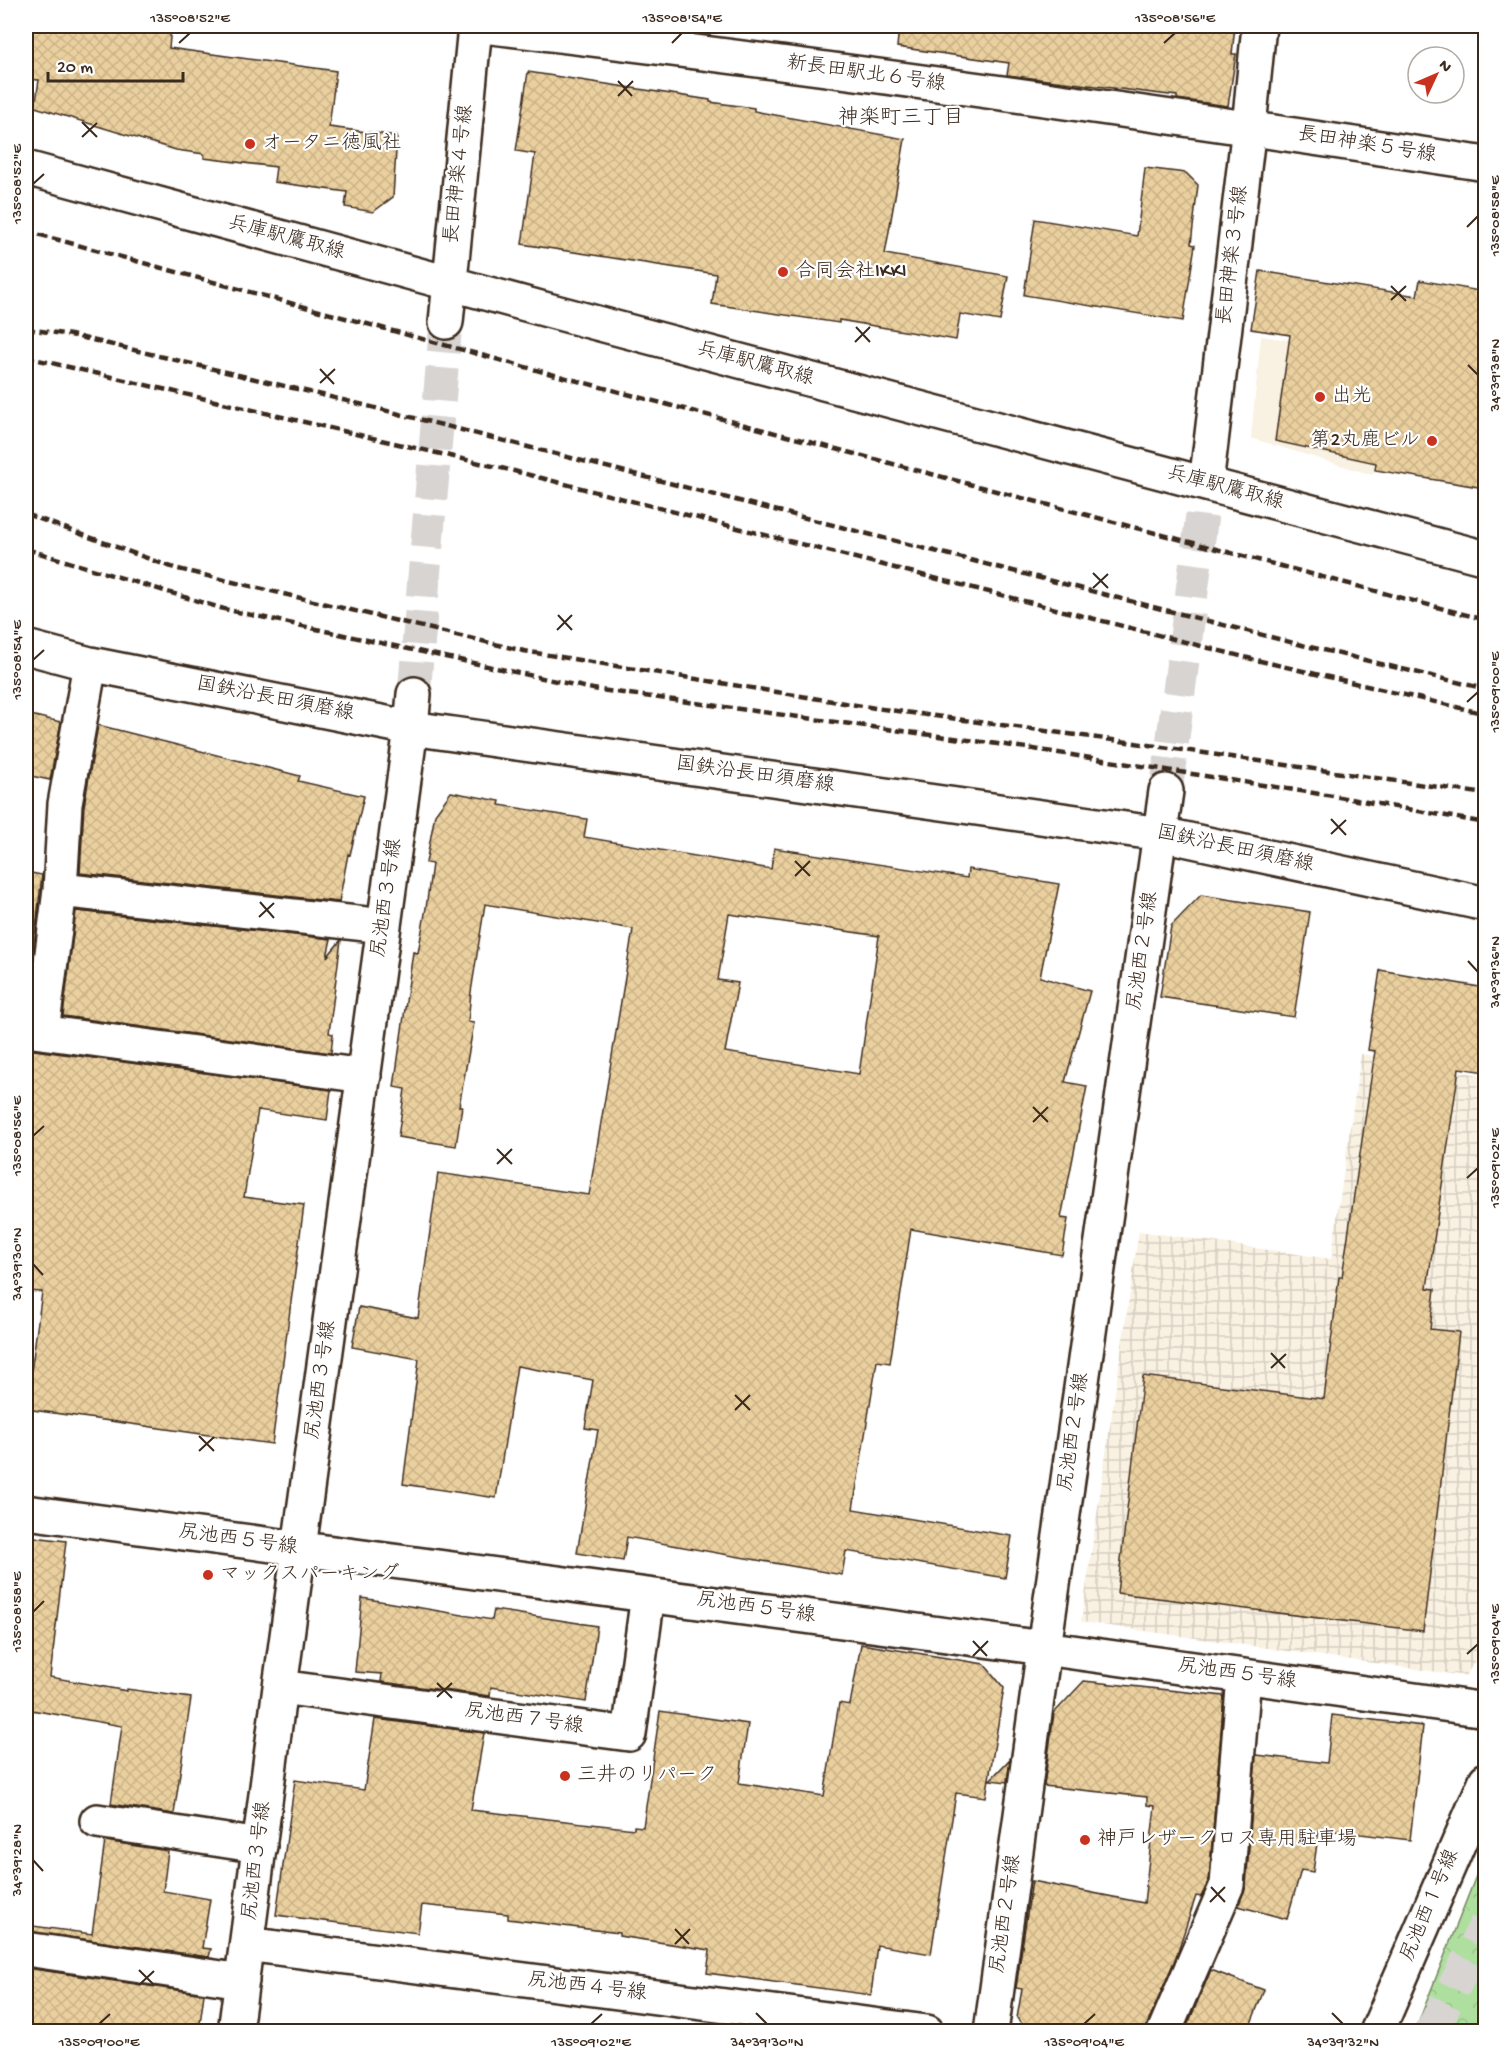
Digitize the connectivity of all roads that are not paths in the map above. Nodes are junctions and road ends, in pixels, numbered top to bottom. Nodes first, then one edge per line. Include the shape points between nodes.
1 (475, 26) edge
2 (483, 26) edge
3 (1259, 26) edge
4 (694, 38) edge
5 (1249, 128) junction
6 (1485, 164) edge
7 (26, 168) edge
8 (449, 284) junction
9 (446, 322) tunnel mouth
10 (1206, 484) junction
11 (1485, 558) edge
12 (26, 646) edge
13 (90, 664) junction
14 (414, 694) tunnel mouth
15 (411, 728) junction
16 (1166, 791) tunnel mouth
17 (1161, 834) junction
18 (60, 890) junction
19 (1485, 904) edge
20 (384, 926) junction
21 (34, 1031) edge
22 (364, 1076) junction
23 (26, 1512) edge
24 (299, 1549) junction
25 (648, 1595) junction
26 (1044, 1648) junction
27 (1244, 1676) junction
28 (280, 1687) junction
29 (1485, 1710) edge
30 (1485, 1780) edge
31 (97, 1821) dead end
32 (260, 1846) junction
33 (247, 1944) junction
34 (26, 1949) edge
35 (242, 1981) junction
36 (235, 2031) edge
37 (927, 2031) edge
38 (991, 2031) edge
39 (1164, 2031) edge
40 (1377, 2031) edge

1 - 8 street, 長田神楽４号線
2 - 4 street, 新長田駅北６号線
3 - 5 street, 長田神楽３号線
4 - 5 street, 新長田駅北６号線
5 - 6 street, 長田神楽５号線
5 - 10 street, 長田神楽３号線
7 - 8 street, 兵庫駅鷹取線
8 - 9 street, 長田神楽４号線
8 - 10 street, 兵庫駅鷹取線
10 - 11 street, 兵庫駅鷹取線
12 - 13 street, 国鉄沿長田須磨線
13 - 15 street, 国鉄沿長田須磨線
13 - 18 street via 65,804
14 - 15 street
15 - 17 street, 国鉄沿長田須磨線
15 - 20 street, 尻池西３号線
16 - 17 street
17 - 19 street, 国鉄沿長田須磨線
17 - 26 street, 尻池西２号線
18 - 20 street
18 - 21 street
20 - 22 street, 尻池西３号線
21 - 22 street
22 - 24 street, 尻池西３号線
23 - 24 street, 尻池西５号線
24 - 25 street, 尻池西５号線
24 - 28 street, 尻池西３号線
25 - 26 street, 尻池西５号線
25 - 28 street, 尻池西７号線 via 629,1734
26 - 27 street, 尻池西５号線
26 - 38 street, 尻池西２号線
27 - 29 street, 尻池西５号線
27 - 39 street via 1227,1885
28 - 32 street, 尻池西３号線
30 - 40 street, 尻池西１号線
31 - 32 street
32 - 33 street, 尻池西３号線
33 - 35 street, 尻池西３号線
33 - 37 street, 尻池西４号線
34 - 35 street
35 - 36 street, 尻池西３号線

